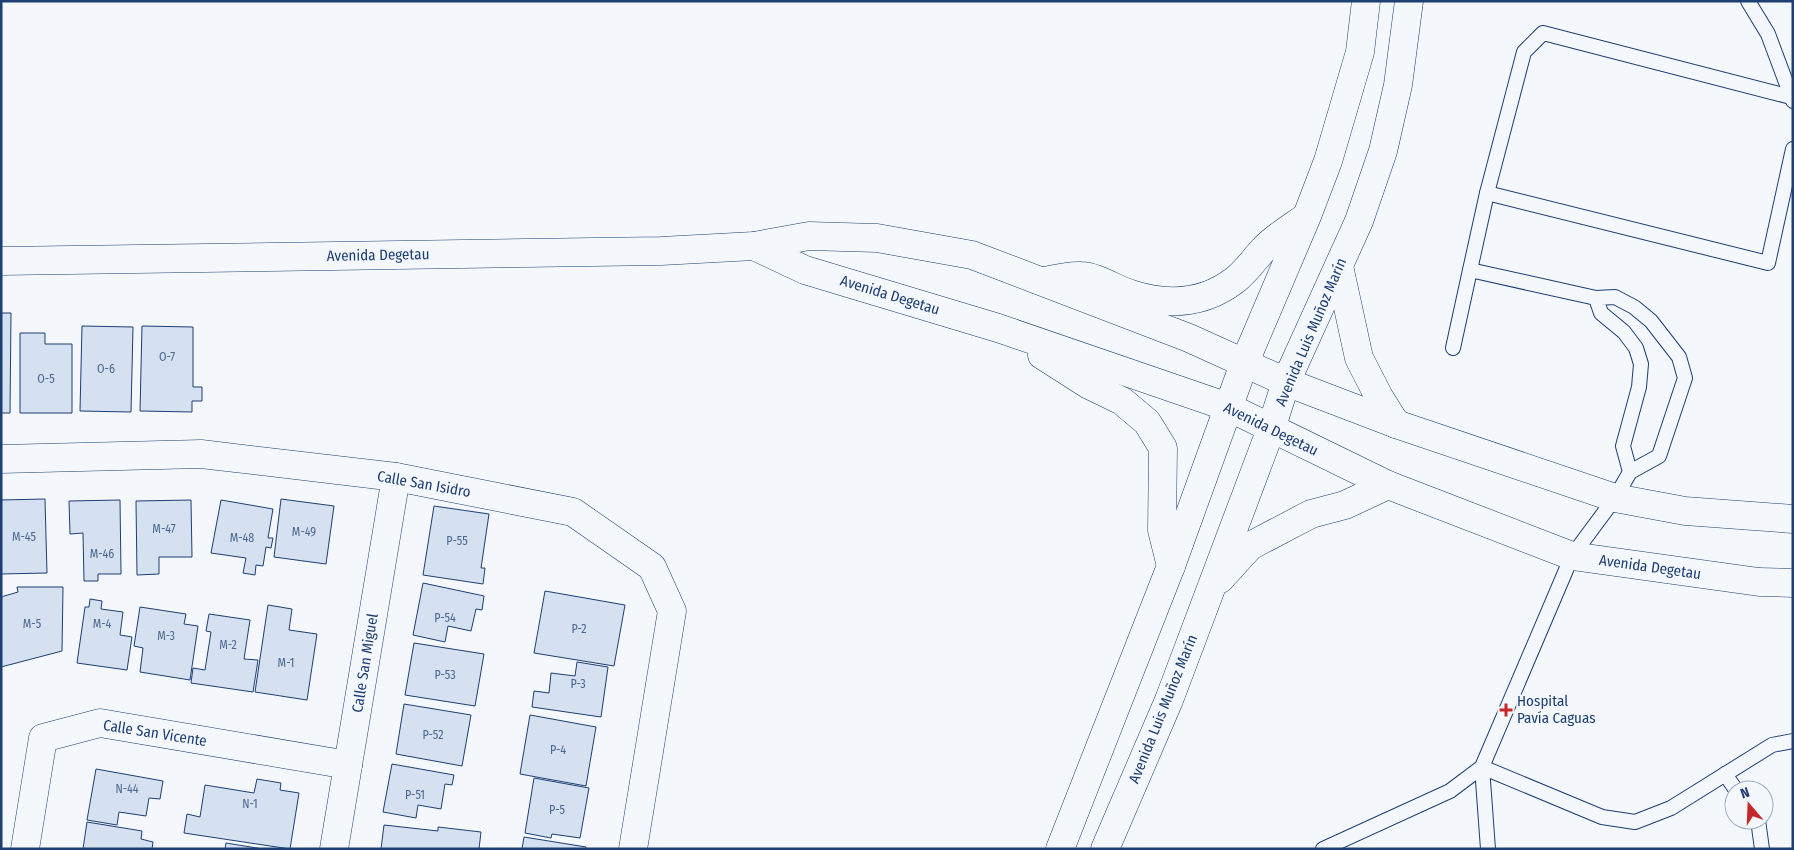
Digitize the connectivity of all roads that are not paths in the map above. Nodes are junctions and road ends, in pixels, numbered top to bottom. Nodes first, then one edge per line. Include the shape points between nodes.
1 (1366, 1) edge
2 (1409, 1) edge
3 (1748, 1) edge
4 (1792, 99) edge
5 (1793, 150) edge
6 (1487, 193) junction
7 (1307, 216) junction
8 (754, 246) junction
9 (1, 261) edge
10 (1339, 266) junction
11 (1470, 270) junction
12 (1042, 282) junction
13 (1596, 298) junction
14 (998, 328) junction
15 (1453, 348) dead end
16 (1244, 364) junction
17 (1286, 382) junction
18 (1228, 407) junction
19 (1396, 424) junction
20 (1271, 429) junction
21 (1, 459) edge
22 (1630, 472) junction
23 (396, 477) junction
24 (1388, 486) junction
25 (1615, 498) junction
26 (1793, 519) edge
27 (1572, 556) junction
28 (1171, 566) junction
29 (1793, 584) edge
30 (1209, 591) junction
31 (1793, 741) edge
32 (348, 765) junction
33 (1482, 766) junction
34 (1724, 774) junction
35 (1728, 780) edge
36 (1759, 830) edge
37 (25, 849) edge
38 (334, 849) edge
39 (633, 849) edge
40 (1060, 849) edge
41 (1105, 849) edge
42 (1323, 849) edge
43 (1488, 849) edge
44 (1762, 849) edge

1 - 7 main road via 1360,52 1328,161
2 - 10 main road, Avenida Luis Muñoz Marín via 1398,84 1383,152
3 - 4 lane via 1768,34
4 - 6 lane via 1542,33 1524,52
5 - 6 lane via 1768,263
6 - 11 lane
7 - 12 main road via 1264,248 1250,266 1221,290 1178,303 1131,294 1082,276
7 - 16 main road
8 - 9 main road, Avenida Degetau via 661,251
8 - 12 main road, Avenida Degetau via 809,236 877,238 972,255
8 - 14 main road, Avenida Degetau via 806,270
10 - 17 main road, Avenida Luis Muñoz Marín
10 - 19 main road via 1359,358
11 - 13 lane
11 - 15 lane
12 - 16 main road, Avenida Degetau via 1189,338
13 - 22 lane via 1601,313 1624,332 1636,348 1641,364 1639,387 1623,446
13 - 22 lane via 1615,297 1634,306 1651,321 1679,357 1685,378 1658,456
14 - 18 main road, Avenida Degetau
14 - 28 main road via 1122,401 1147,422 1163,448 1162,530
16 - 17 main road, Avenida Degetau
16 - 18 main road
17 - 19 main road, Avenida Degetau
17 - 20 main road, Avenida Luis Muñoz Marín
18 - 20 main road, Avenida Degetau
18 - 28 main road
19 - 25 main road, Avenida Degetau
20 - 24 main road, Avenida Degetau
20 - 30 main road, Avenida Luis Muñoz Marín
21 - 23 main road, Calle San Isidro via 200,454
22 - 25 lane
23 - 32 main road, Calle San Miguel
23 - 39 main road, Calle San Isidro via 573,512 652,567 672,610
24 - 27 main road, Avenida Degetau
24 - 30 main road via 1311,514 1250,546
25 - 26 main road, Avenida Degetau via 1685,511
25 - 27 lane
27 - 29 main road, Avenida Degetau
27 - 33 lane
28 - 40 main road
30 - 41 main road, Avenida Luis Muñoz Marín via 1169,700
31 - 34 lane via 1772,745
32 - 37 main road, Calle San Vicente via 100,723 43,738
32 - 38 main road, Calle San Miguel
33 - 34 lane via 1602,817 1635,822 1671,808
33 - 42 lane via 1450,791
33 - 43 lane
34 - 35 lane
36 - 44 lane

